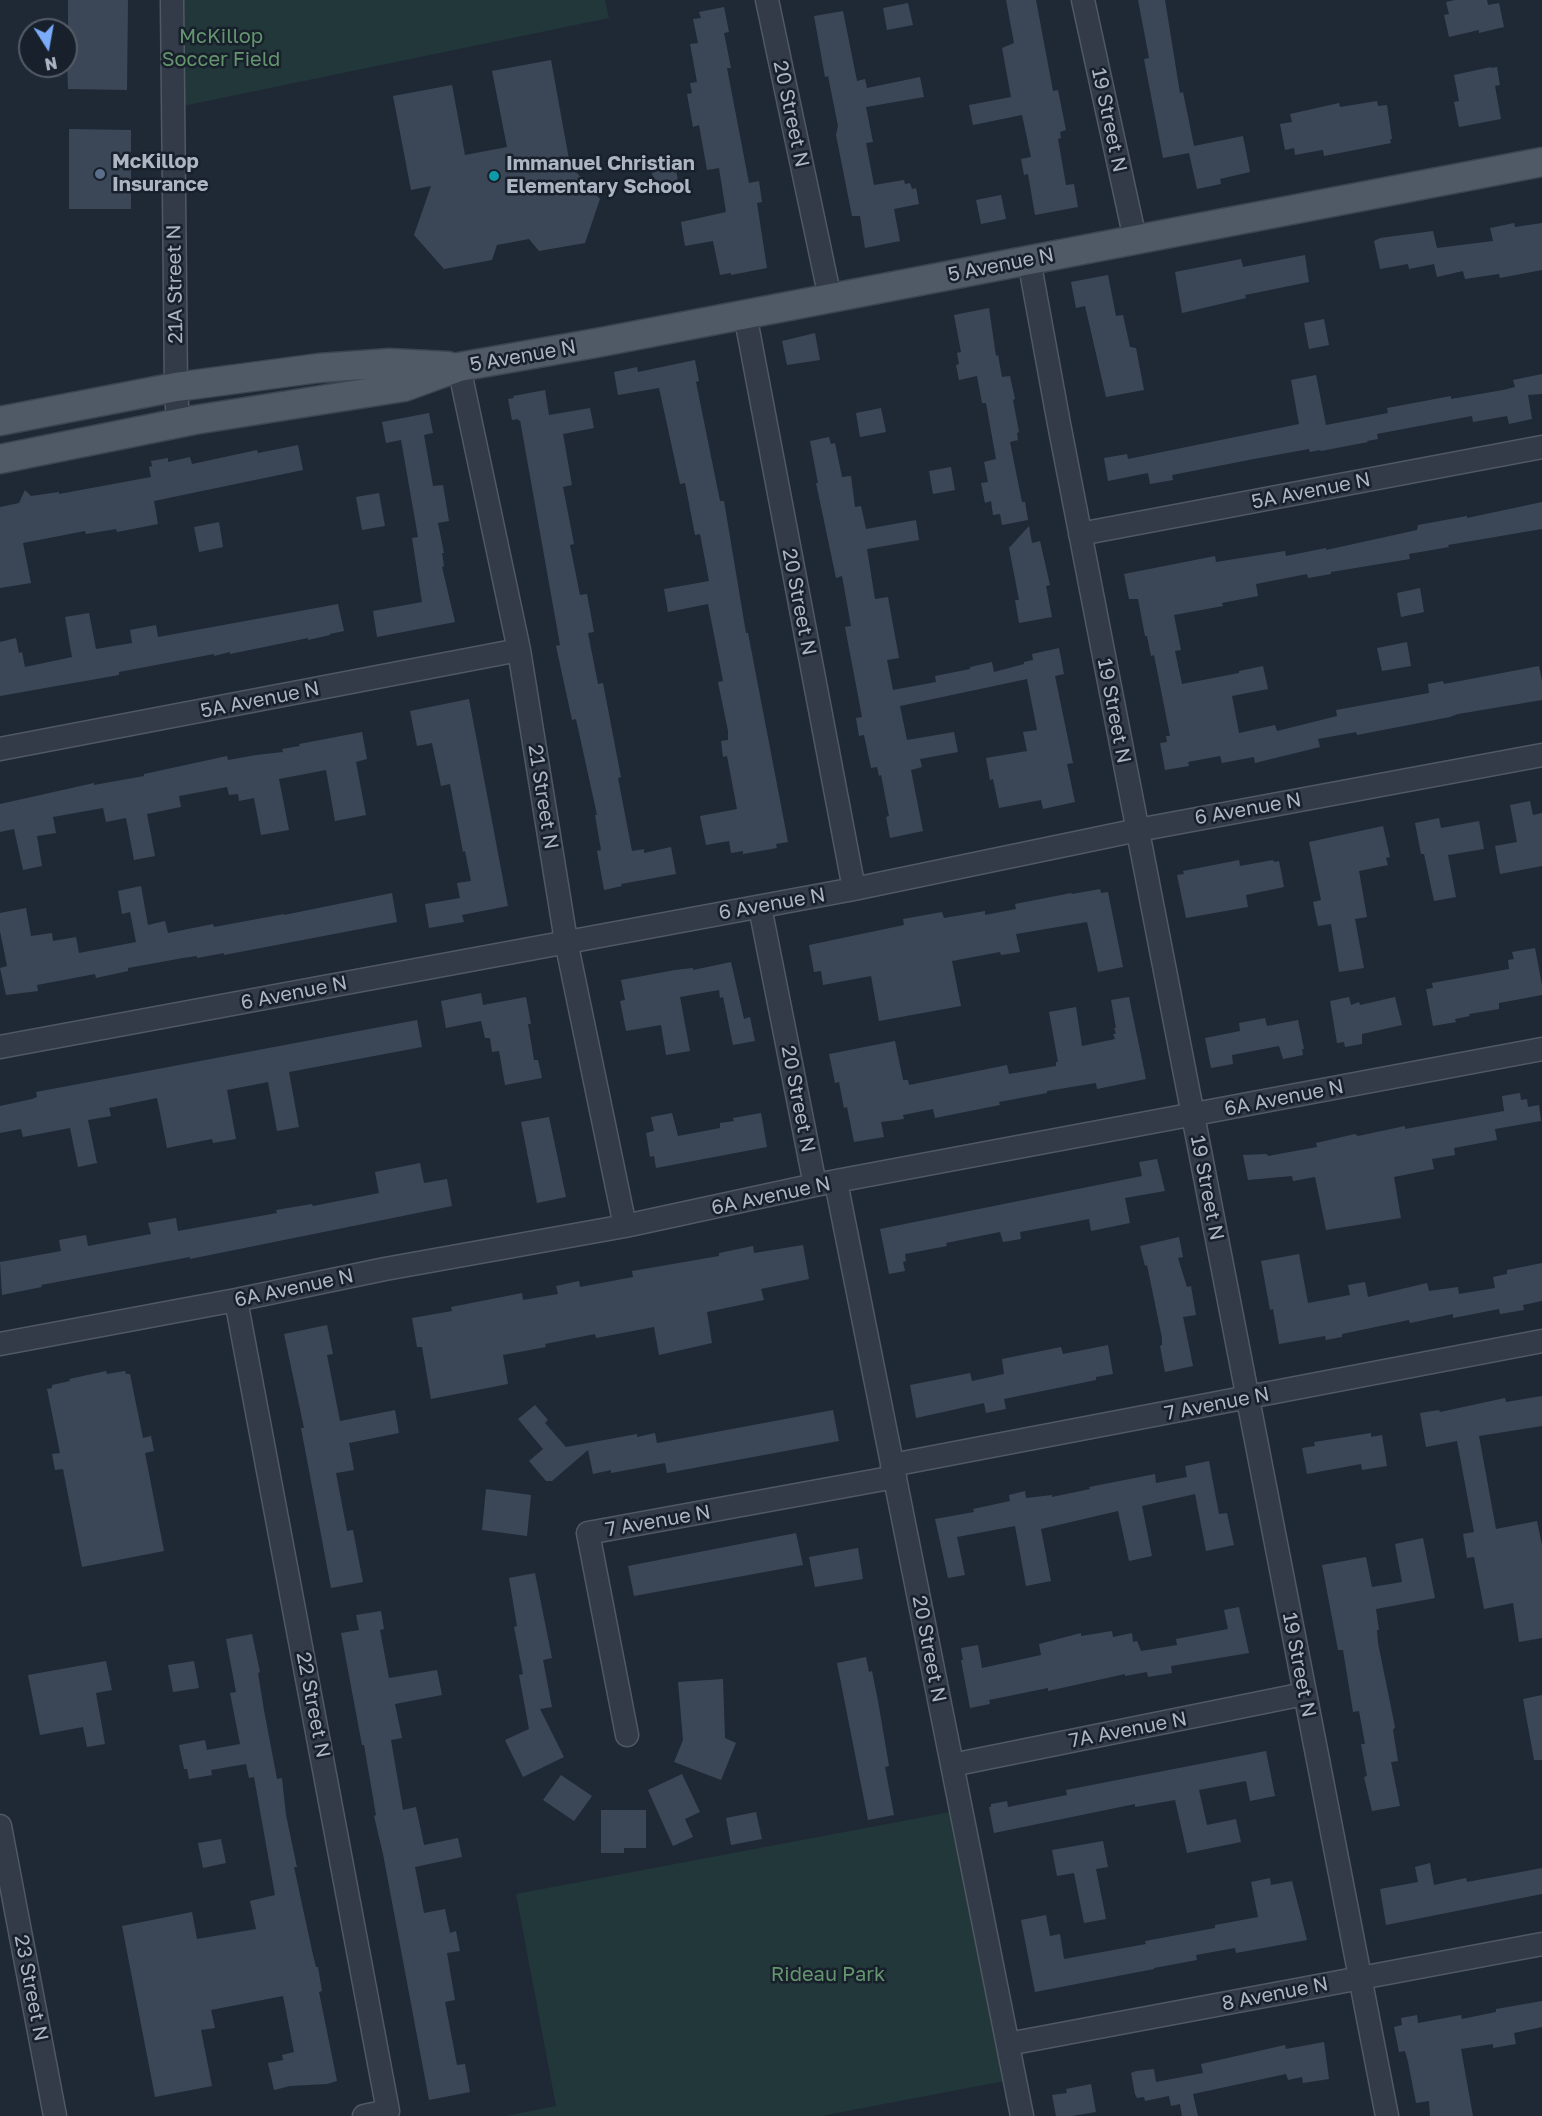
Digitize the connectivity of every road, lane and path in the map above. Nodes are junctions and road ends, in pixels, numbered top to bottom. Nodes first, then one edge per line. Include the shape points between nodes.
1 (172, 0) edge
2 (767, 0) edge
3 (1083, 0) edge
4 (1542, 162) edge
5 (1135, 239) junction
6 (1029, 260) junction
7 (830, 298) junction
8 (746, 314) junction
9 (459, 367) junction
10 (176, 387) junction
11 (0, 421) edge
12 (178, 424) junction
13 (1542, 447) edge
14 (0, 459) edge
15 (1080, 534) junction
16 (519, 650) junction
17 (0, 749) edge
18 (1542, 755) edge
19 (1138, 830) junction
20 (854, 889) junction
21 (760, 907) junction
22 (566, 941) junction
23 (0, 1047) edge
24 (1542, 1050) edge
25 (1193, 1115) junction
26 (826, 1184) junction
27 (625, 1226) junction
28 (236, 1300) junction
29 (1542, 1341) edge
30 (0, 1344) edge
31 (1248, 1398) junction
32 (893, 1471) junction
33 (1304, 1694) junction
34 (627, 1735) dead end
35 (952, 1765) junction
36 (0, 1826) edge
37 (1542, 1944) edge
38 (1360, 1978) junction
39 (1008, 2044) junction
40 (55, 2116) edge
41 (364, 2116) edge
42 (1022, 2116) edge
43 (1387, 2116) edge

1 - 10 street, 21A Street N
2 - 7 street, 20 Street N
3 - 5 street, 19 Street N
4 - 5 main road, 5 Avenue N
5 - 6 main road, 5 Avenue N
6 - 7 main road, 5 Avenue N
6 - 15 street, 19 Street N
7 - 8 main road, 5 Avenue N
8 - 9 main road, 5 Avenue N
8 - 20 street, 20 Street N
9 - 10 main road, 5 Avenue N via 390,363 319,368
9 - 12 main road, 5 Avenue N via 404,387
9 - 16 street, 21 Street N
10 - 11 main road, 5 Avenue N
10 - 12 street, 21A Street N
12 - 14 main road, 5 Avenue N
13 - 15 street, 5A Avenue N
15 - 19 street, 19 Street N
16 - 17 street, 5A Avenue N
16 - 22 street, 21 Street N
18 - 19 street, 6 Avenue N
19 - 20 street, 6 Avenue N
19 - 25 street, 19 Street N
20 - 21 street, 6 Avenue N
21 - 22 street, 6 Avenue N
21 - 26 street, 20 Street N
22 - 23 street, 6 Avenue N
22 - 27 street, 21 Street N
24 - 25 street, 6A Avenue N
25 - 26 street, 6A Avenue N
25 - 31 street, 19 Street N
26 - 27 street, 6A Avenue N
26 - 32 street, 20 Street N
27 - 28 street, 6A Avenue N
28 - 30 street, 6A Avenue N
28 - 41 street, 22 Street N via 388,2111
29 - 31 street, 7 Avenue N
31 - 32 street, 7 Avenue N
31 - 33 street, 19 Street N
32 - 34 street, 7 Avenue N via 588,1533
32 - 35 street, 20 Street N
33 - 35 street, 7A Avenue N
33 - 38 street, 19 Street N
35 - 39 street, 20 Street N
36 - 40 street, 23 Street N
37 - 38 street, 8 Avenue N
38 - 39 street, 8 Avenue N
38 - 43 street, 19 Street N
39 - 42 street, 20 Street N

